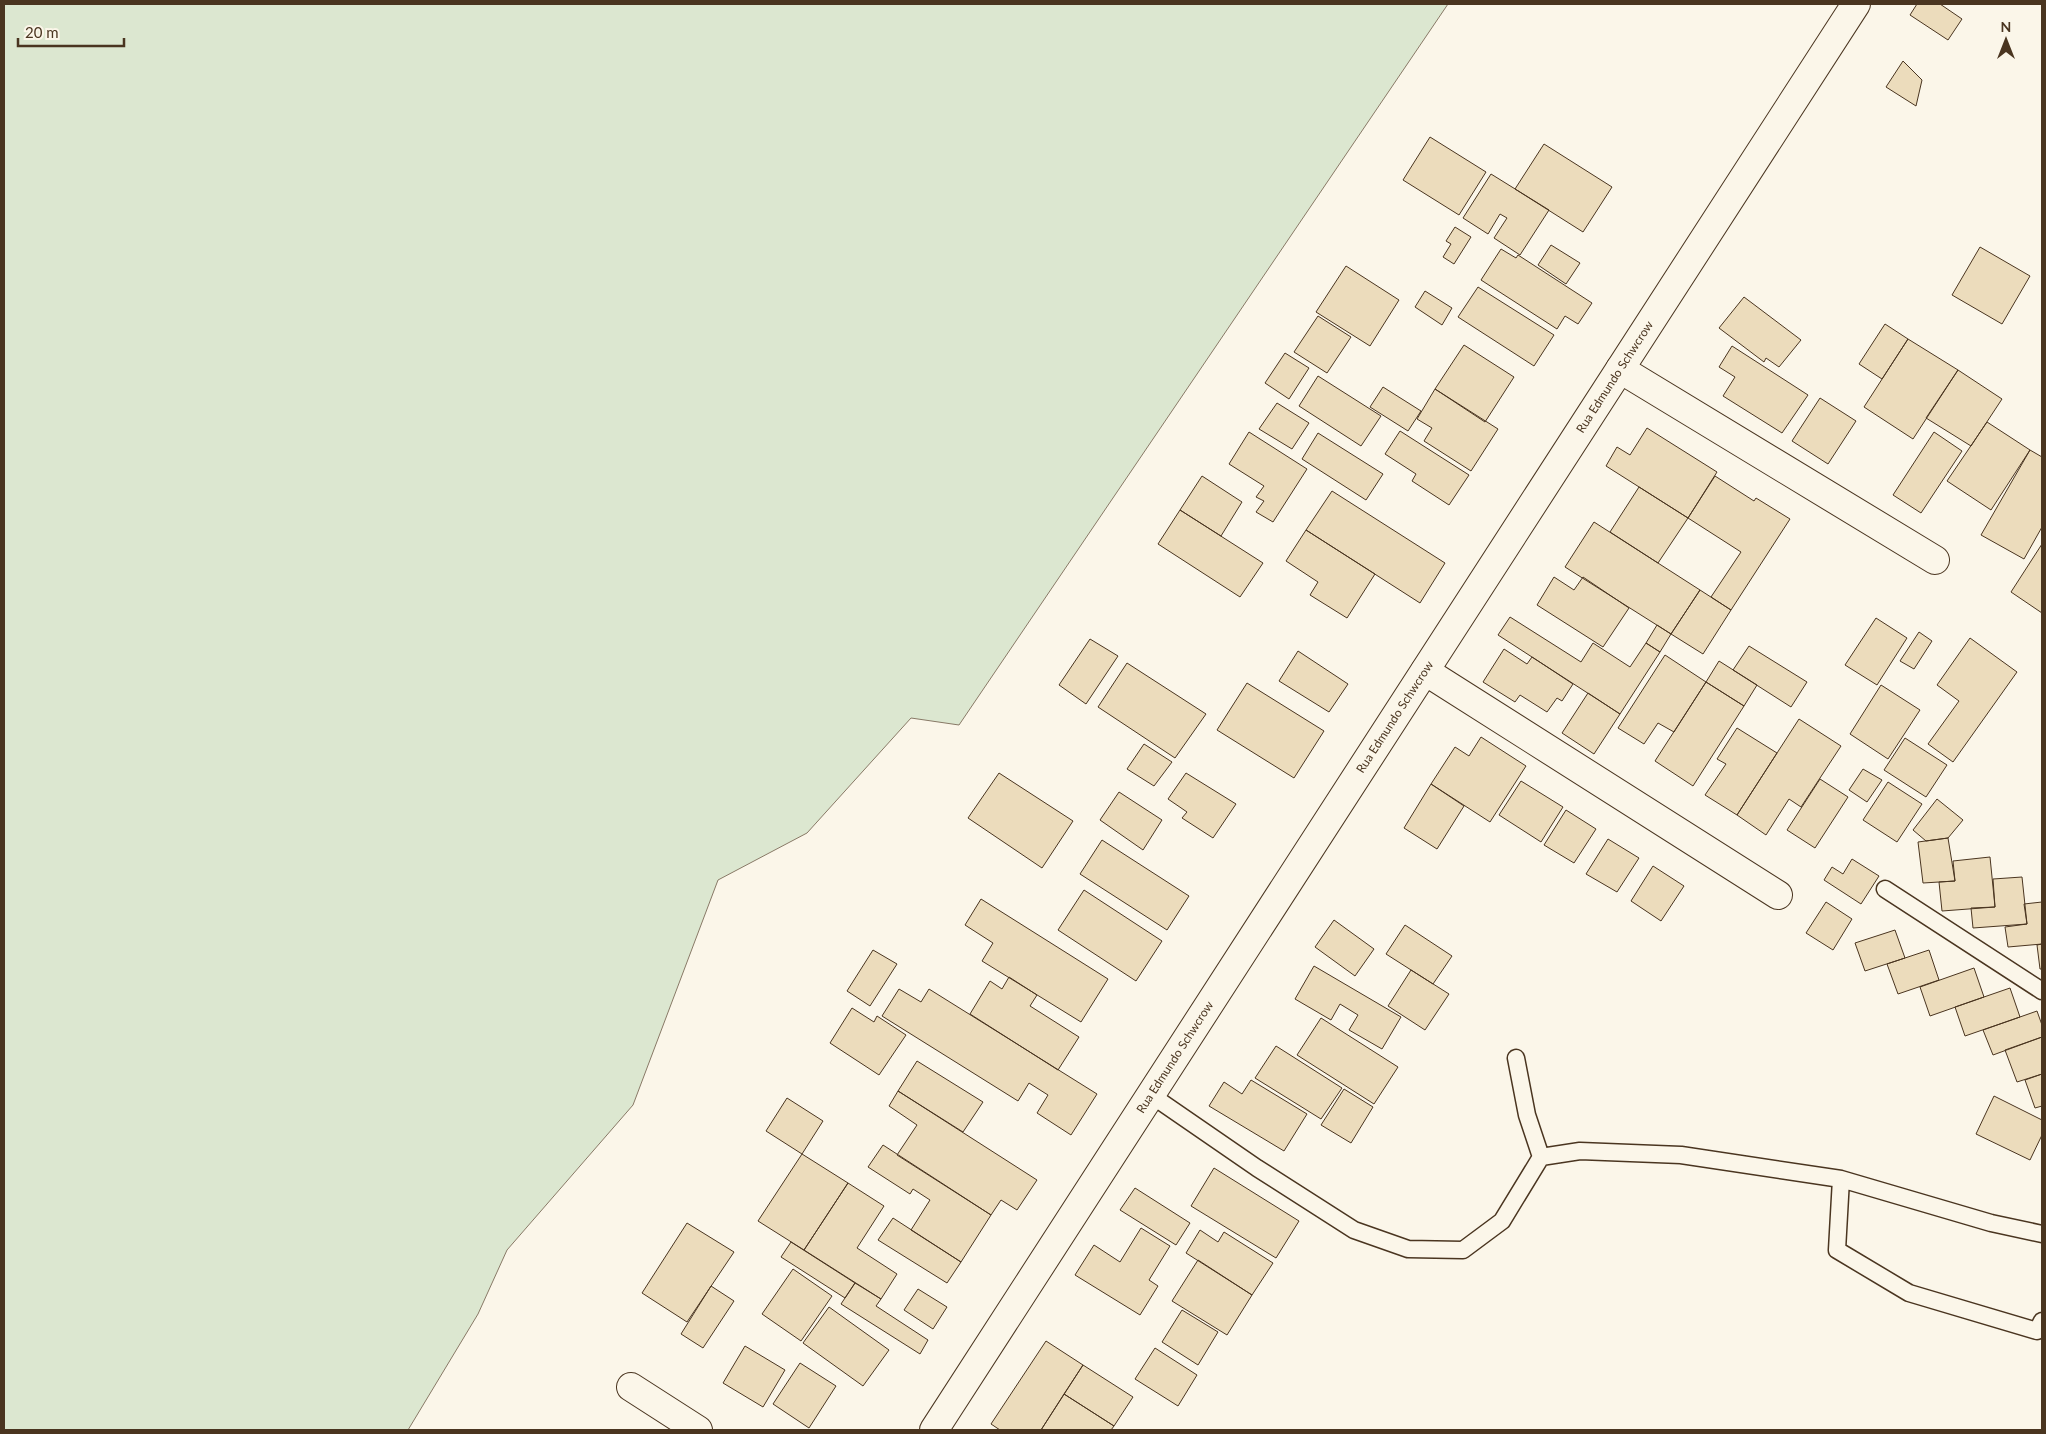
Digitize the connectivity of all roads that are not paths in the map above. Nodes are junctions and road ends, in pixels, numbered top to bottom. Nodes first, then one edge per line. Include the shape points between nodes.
1 (1856, 4) edge
2 (1620, 369) junction
3 (1935, 560) dead end
4 (1425, 671) junction
5 (1885, 889) dead end
6 (1778, 895) dead end
7 (2042, 991) edge
8 (1516, 1058) dead end
9 (1151, 1095) junction
10 (1541, 1157) junction
11 (1841, 1179) junction
12 (2042, 1234) edge
13 (2042, 1321) edge
14 (631, 1387) dead end
15 (698, 1430) edge
16 (934, 1430) edge

1 - 2 street, Rua Edmundo Schwcrow
2 - 3 street
2 - 4 street, Rua Edmundo Schwcrow
4 - 6 street
4 - 9 street, Rua Edmundo Schwcrow
5 - 7 lane
8 - 10 lane
9 - 10 lane via 1354,1230 1408,1249 1463,1250 1502,1221
9 - 16 street, Rua Edmundo Schwcrow
10 - 11 lane via 1580,1151 1682,1155
11 - 12 lane via 1991,1223
11 - 13 lane via 1837,1250 1910,1293 2037,1331
14 - 15 street

